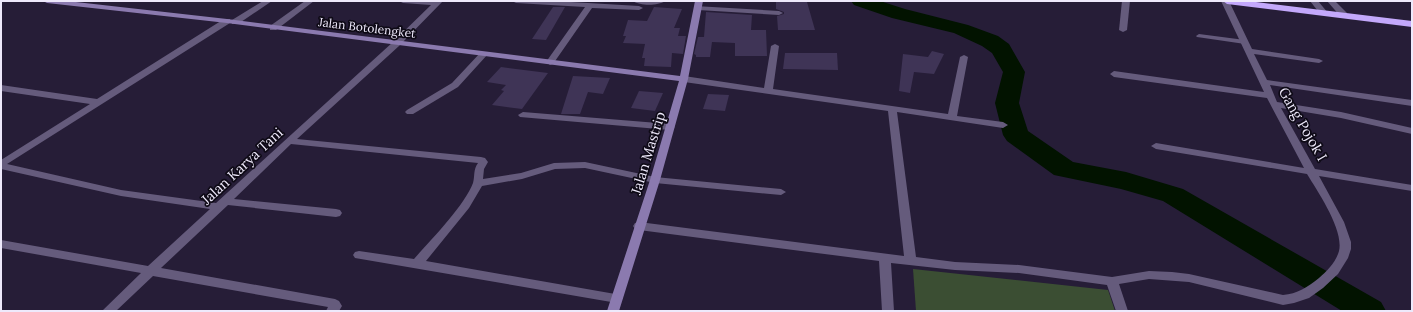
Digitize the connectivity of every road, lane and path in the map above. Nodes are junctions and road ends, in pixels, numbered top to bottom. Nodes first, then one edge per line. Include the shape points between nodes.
1 (47, 1) edge
2 (268, 1) edge
3 (310, 1) edge
4 (403, 1) edge
5 (516, 1) edge
6 (661, 1) edge
7 (1126, 1) edge
8 (1226, 1) edge
9 (1314, 1) edge
10 (1331, 1) edge
11 (60, 2) edge
12 (438, 2) edge
13 (620, 4) edge
14 (698, 4) edge
15 (638, 5) edge
16 (589, 6) junction
17 (779, 13) dead end
18 (1324, 13) junction
19 (1344, 15) junction
20 (231, 22) junction
21 (1412, 24) edge
22 (273, 28) junction
23 (1122, 30) dead end
24 (1199, 36) dead end
25 (396, 44) junction
26 (775, 46) dead end
27 (1247, 46) junction
28 (484, 54) junction
29 (964, 57) dead end
30 (1318, 61) dead end
31 (550, 62) junction
32 (1114, 74) dead end
33 (684, 79) junction
34 (1264, 82) junction
35 (1, 88) edge
36 (768, 91) junction
37 (1272, 100) junction
38 (98, 102) junction
39 (1412, 103) edge
40 (892, 108) junction
41 (410, 112) dead end
42 (523, 115) dead end
43 (952, 117) junction
44 (1003, 125) dead end
45 (670, 127) junction
46 (1412, 131) edge
47 (289, 141) junction
48 (1156, 146) dead end
49 (1, 165) edge
50 (1311, 172) junction
51 (655, 180) junction
52 (478, 183) junction
53 (1412, 188) edge
54 (781, 192) dead end
55 (221, 204) junction
56 (336, 213) dead end
57 (640, 226) junction
58 (1, 244) edge
59 (359, 255) dead end
60 (885, 258) junction
61 (912, 261) junction
62 (417, 264) junction
63 (149, 271) junction
64 (1112, 281) junction
65 (617, 298) junction
66 (108, 311) edge
67 (332, 311) edge
68 (613, 311) edge
69 (888, 311) edge
70 (1122, 311) edge

1 - 11 street, Jalan Botolengket
2 - 20 street
3 - 22 street
4 - 12 street
5 - 16 street
6 - 15 street
7 - 23 street
8 - 18 highway
8 - 27 street, Gang Pojok I
9 - 18 street
10 - 19 street
11 - 20 street, Jalan Botolengket
12 - 25 street, Jalan Karya Tani
13 - 15 street
13 - 16 street
14 - 17 street
14 - 33 street, Jalan Mastrip
16 - 31 street
18 - 19 highway
19 - 21 highway
20 - 22 street, Jalan Botolengket
20 - 38 street
22 - 25 street, Jalan Botolengket
24 - 27 lane
25 - 28 street, Jalan Botolengket
25 - 47 street, Jalan Karya Tani
26 - 36 street
27 - 30 street
27 - 34 street, Gang Pojok I
28 - 31 street, Jalan Botolengket
28 - 41 street via 456,85
29 - 43 street
31 - 33 street, Jalan Botolengket
32 - 37 street
33 - 36 street
33 - 45 street, Jalan Mastrip
34 - 37 street, Gang Pojok I
34 - 39 street
35 - 38 street
36 - 40 street
37 - 46 street
37 - 50 street, Gang Pojok I
38 - 49 street
40 - 43 street
40 - 61 street via 900,188
42 - 45 street
43 - 44 street
45 - 51 street, Jalan Mastrip
47 - 52 street via 482,160
47 - 55 street, Jalan Karya Tani
48 - 50 street
49 - 55 street via 121,193
50 - 53 street, Gang Pojok I
50 - 64 street via 1345,238 1346,248 1329,276 1314,289 1294,300 1283,300 1172,276 1149,275
51 - 52 street via 585,165 554,166 522,176
51 - 54 street
51 - 57 street, Jalan Mastrip
52 - 62 street via 465,206
55 - 56 street
55 - 63 street, Jalan Karya Tani
57 - 60 street
57 - 65 street, Jalan Mastrip
58 - 63 street
59 - 62 street
60 - 61 street
60 - 69 street
61 - 64 street
62 - 65 street
63 - 66 street, Jalan Karya Tani
63 - 67 street via 335,304
64 - 70 street
65 - 68 street, Jalan Mastrip

